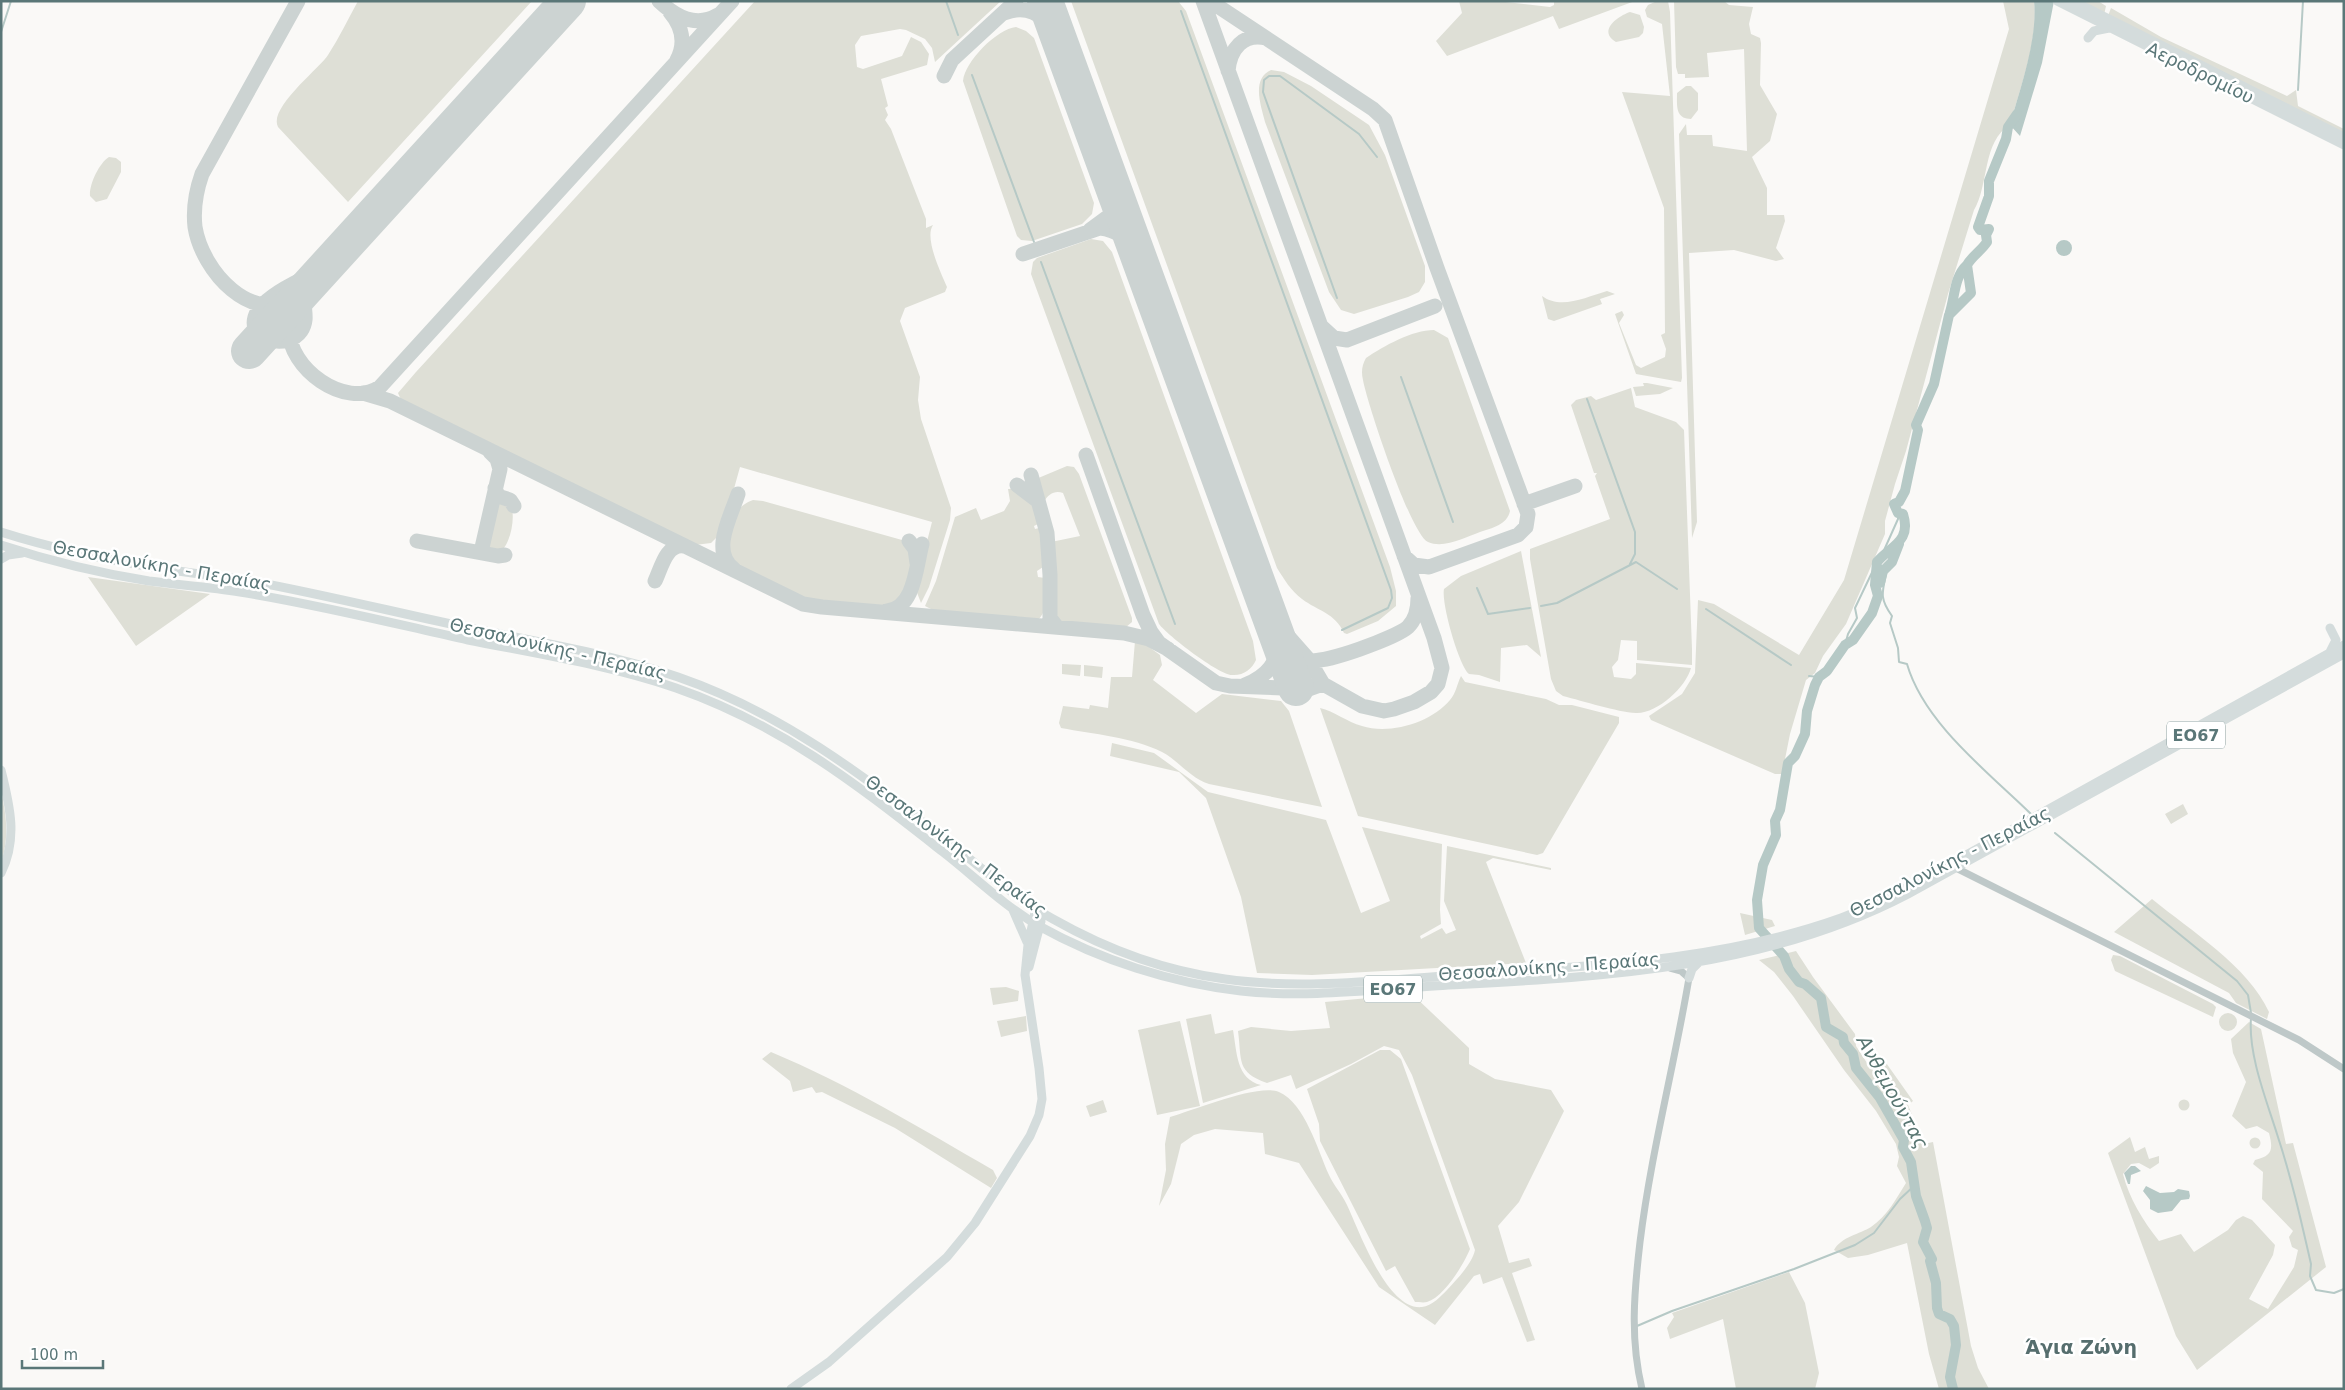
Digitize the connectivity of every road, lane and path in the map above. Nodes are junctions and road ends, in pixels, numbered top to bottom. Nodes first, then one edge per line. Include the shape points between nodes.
1 (2073, 1) edge
2 (2059, 2) edge
3 (2109, 28) junction
4 (2088, 38) dead end
5 (2344, 137) edge
6 (2344, 145) edge
7 (1, 532) edge
8 (23, 539) junction
9 (1, 545) edge
10 (23, 552) junction
11 (1, 559) edge
12 (2330, 628) dead end
13 (2344, 645) edge
14 (2328, 654) junction
15 (2344, 654) edge
16 (1, 770) edge
17 (2046, 815) junction
18 (1953, 866) junction
19 (1, 873) edge
20 (1010, 906) junction
21 (1039, 910) junction
22 (1036, 924) junction
23 (1028, 945) junction
24 (1755, 947) junction
25 (1698, 962) junction
26 (1668, 968) junction
27 (1689, 978) junction
28 (1026, 982) junction
29 (2344, 1068) edge
30 (791, 1389) edge
31 (1642, 1389) edge

1 - 5 main road, Αεροδρομίου
2 - 3 main road, Αεροδρομίου
3 - 4 main road via 2094,31
3 - 6 main road, Αεροδρομίου
7 - 8 main road, Θεσσαλονίκης - Περαίας
8 - 9 main road
8 - 21 main road, Θεσσαλονίκης - Περαίας via 102,559 257,582 593,653 679,677 756,709 817,744 862,774
9 - 10 main road, Θεσσαλονίκης - Περαίας
10 - 11 main road
10 - 20 main road, Θεσσαλονίκης - Περαίας via 116,575 263,596 605,668 678,689 756,721 823,761
12 - 14 main road via 2336,640
13 - 14 main road, Θεσσαλονίκης - Περαίας / ΕΟ67
14 - 17 main road, Θεσσαλονίκης - Περαίας / ΕΟ67
15 - 17 main road, Θεσσαλονίκης - Περαίας / ΕΟ67
16 - 19 main road via 12,830 10,848
17 - 18 main road, Θεσσαλονίκης - Περαίας / ΕΟ67 via 2023,824
17 - 18 main road, Θεσσαλονίκης - Περαίας / ΕΟ67 via 2033,827
18 - 24 main road, Θεσσαλονίκης - Περαίας / ΕΟ67 via 1853,913
18 - 29 street via 2310,1046
20 - 22 main road, Θεσσαλονίκης - Περαίας
20 - 23 main road
21 - 22 main road
21 - 24 main road, Θεσσαλονίκης - Περαίας / ΕΟ67 via 1097,941 1155,963 1222,979 1269,983 1328,984 1597,966
22 - 23 main road
22 - 26 main road, Θεσσαλονίκης - Περαίας / ΕΟ67 via 1094,953 1135,968 1247,992 1338,992
22 - 28 main road
23 - 28 main road
24 - 25 main road, Θεσσαλονίκης - Περαίας / ΕΟ67
25 - 26 main road, Θεσσαλονίκης - Περαίας / ΕΟ67
25 - 27 main road
26 - 27 street via 1681,971
27 - 31 street via 1647,1186 1634,1298 1634,1345
28 - 30 main road via 1042,1095 1039,1116 1025,1145 968,1233 936,1268 829,1362

